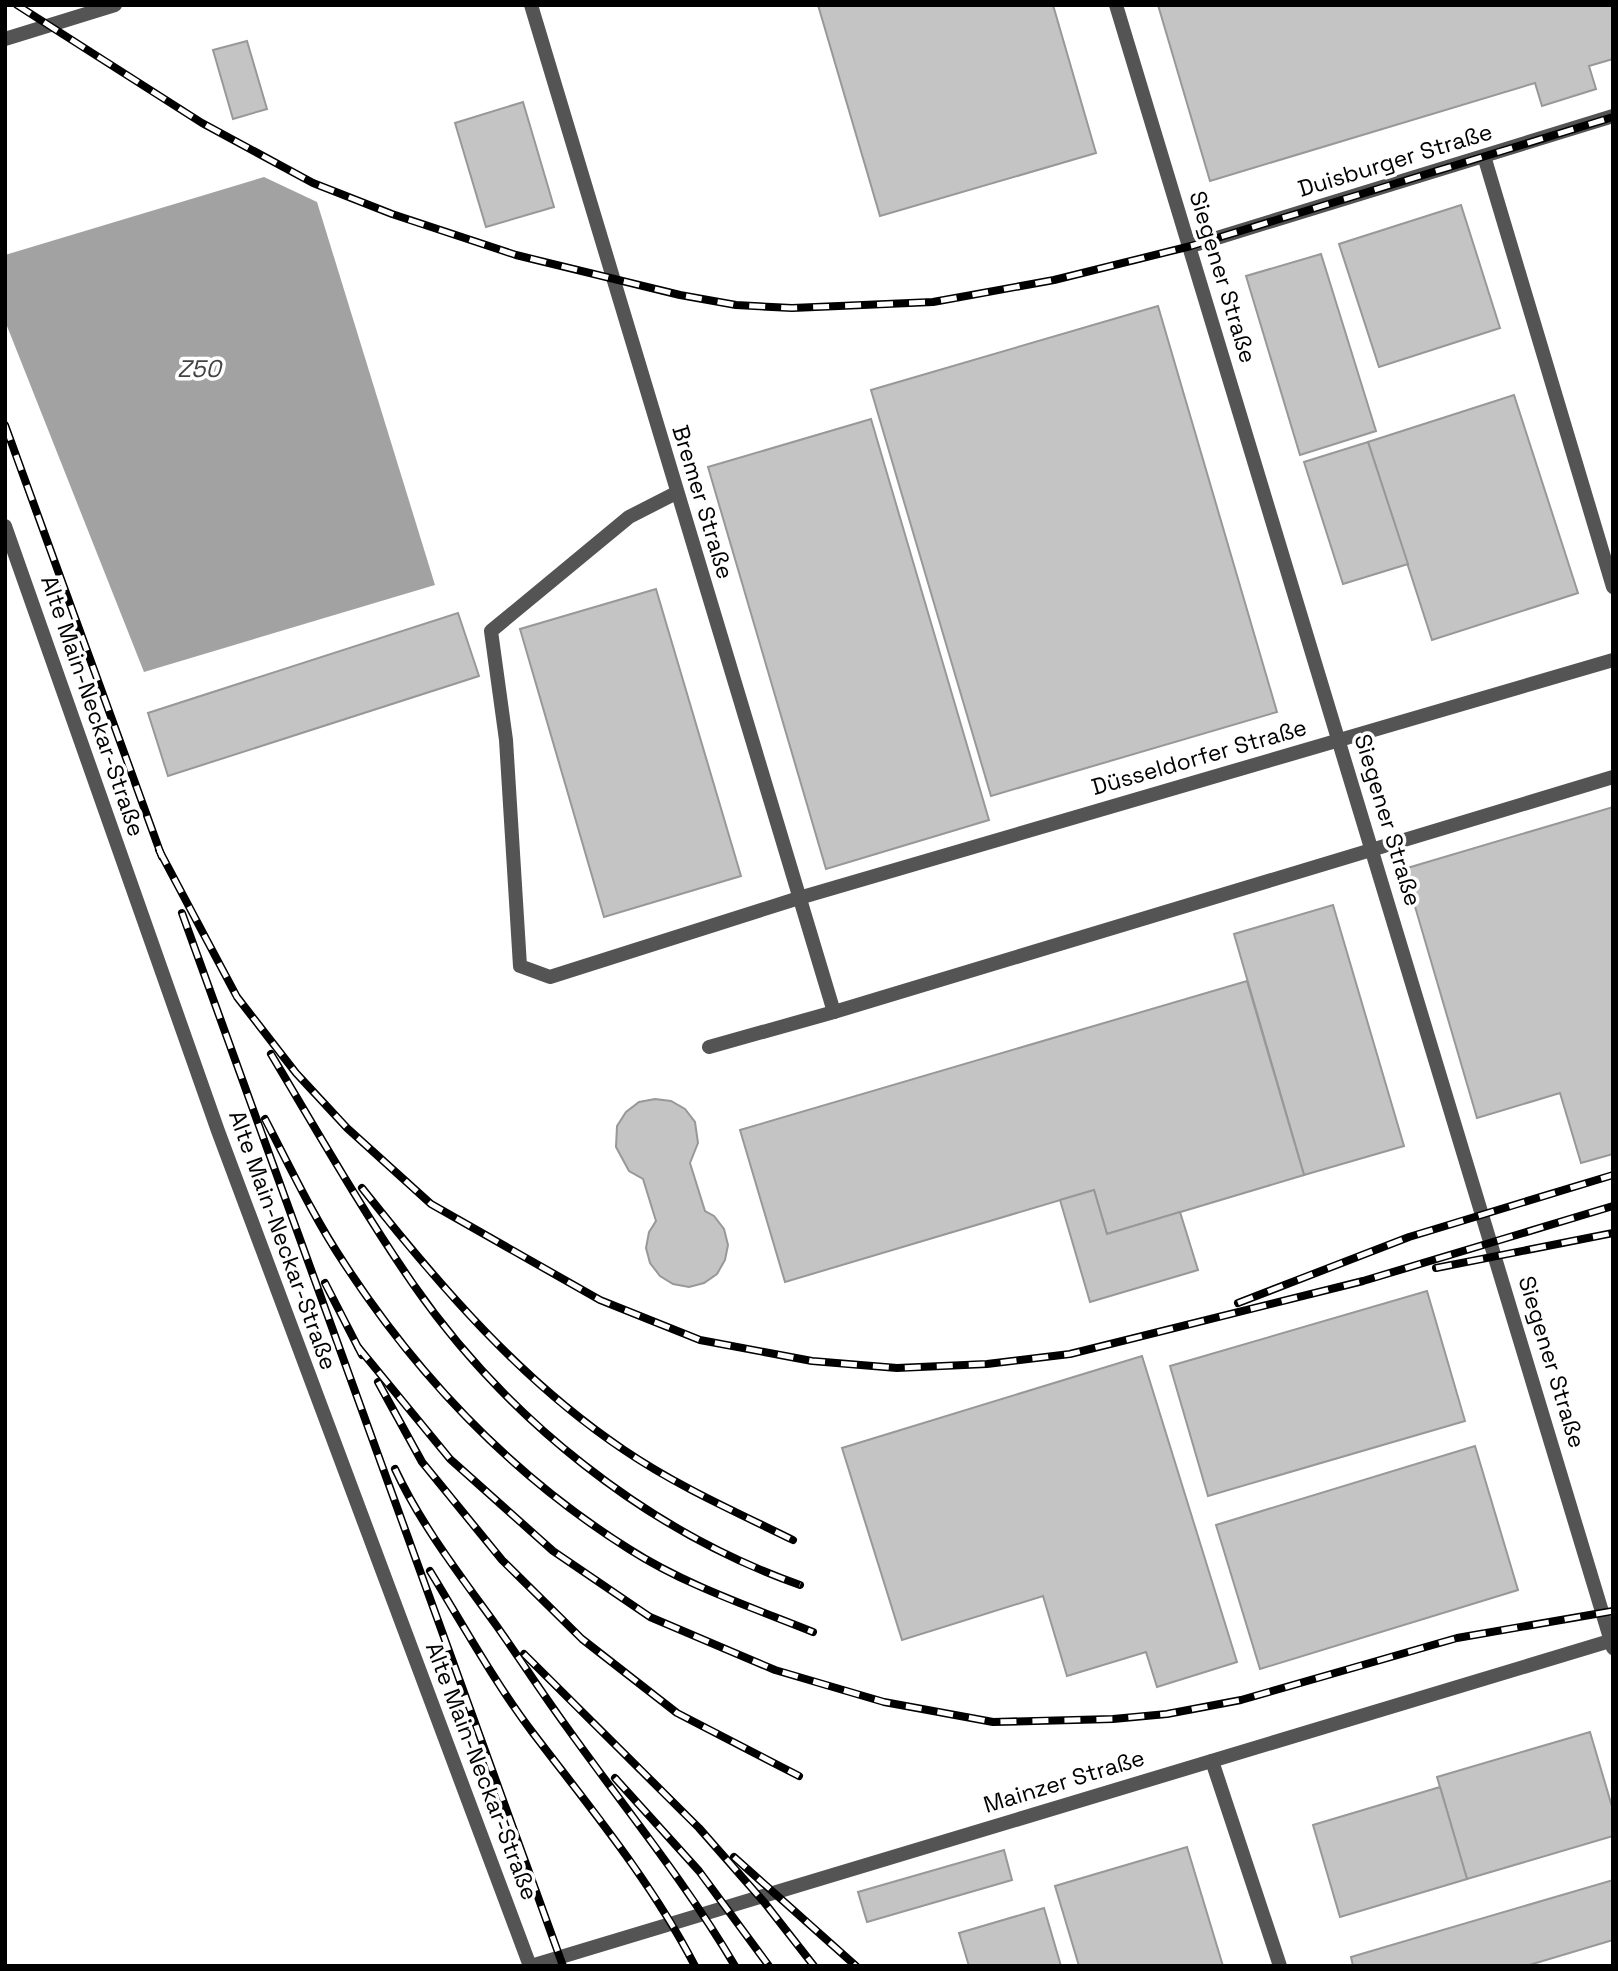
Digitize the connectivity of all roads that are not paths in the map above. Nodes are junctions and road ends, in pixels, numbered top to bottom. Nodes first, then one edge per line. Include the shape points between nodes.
1 (115, 5) edge
2 (531, 5) edge
3 (1116, 5) edge
4 (5, 39) edge
5 (1613, 116) edge
6 (1483, 156) junction
7 (1191, 246) junction
8 (677, 493) junction
9 (5, 526) edge
10 (1613, 587) edge
11 (1613, 660) edge
12 (1340, 739) junction
13 (1613, 777) edge
14 (1373, 850) junction
15 (799, 898) junction
16 (834, 1012) junction
17 (709, 1047) dead end
18 (1612, 1643) edge
19 (1212, 1761) junction
20 (530, 1966) edge
21 (1280, 1966) edge

1 - 4 lane
2 - 8 lane, Bremer Straße
3 - 7 lane, Siegener Straße
5 - 6 lane, Duisburger Straße
6 - 7 lane, Duisburger Straße
6 - 10 lane
7 - 12 lane, Siegener Straße
8 - 15 lane, Bremer Straße
8 - 15 lane, Düsseldorfer Straße via 629,517 491,631 506,740 520,966 550,977
9 - 20 lane, Alte Main-Neckar-Straße via 218,1131
11 - 12 lane, Düsseldorfer Straße
12 - 14 lane, Siegener Straße
12 - 15 lane, Düsseldorfer Straße
13 - 14 lane
14 - 16 lane
14 - 18 lane, Siegener Straße
15 - 16 lane, Bremer Straße
16 - 17 lane
18 - 19 lane, Mainzer Straße
19 - 20 lane, Mainzer Straße
19 - 21 lane

